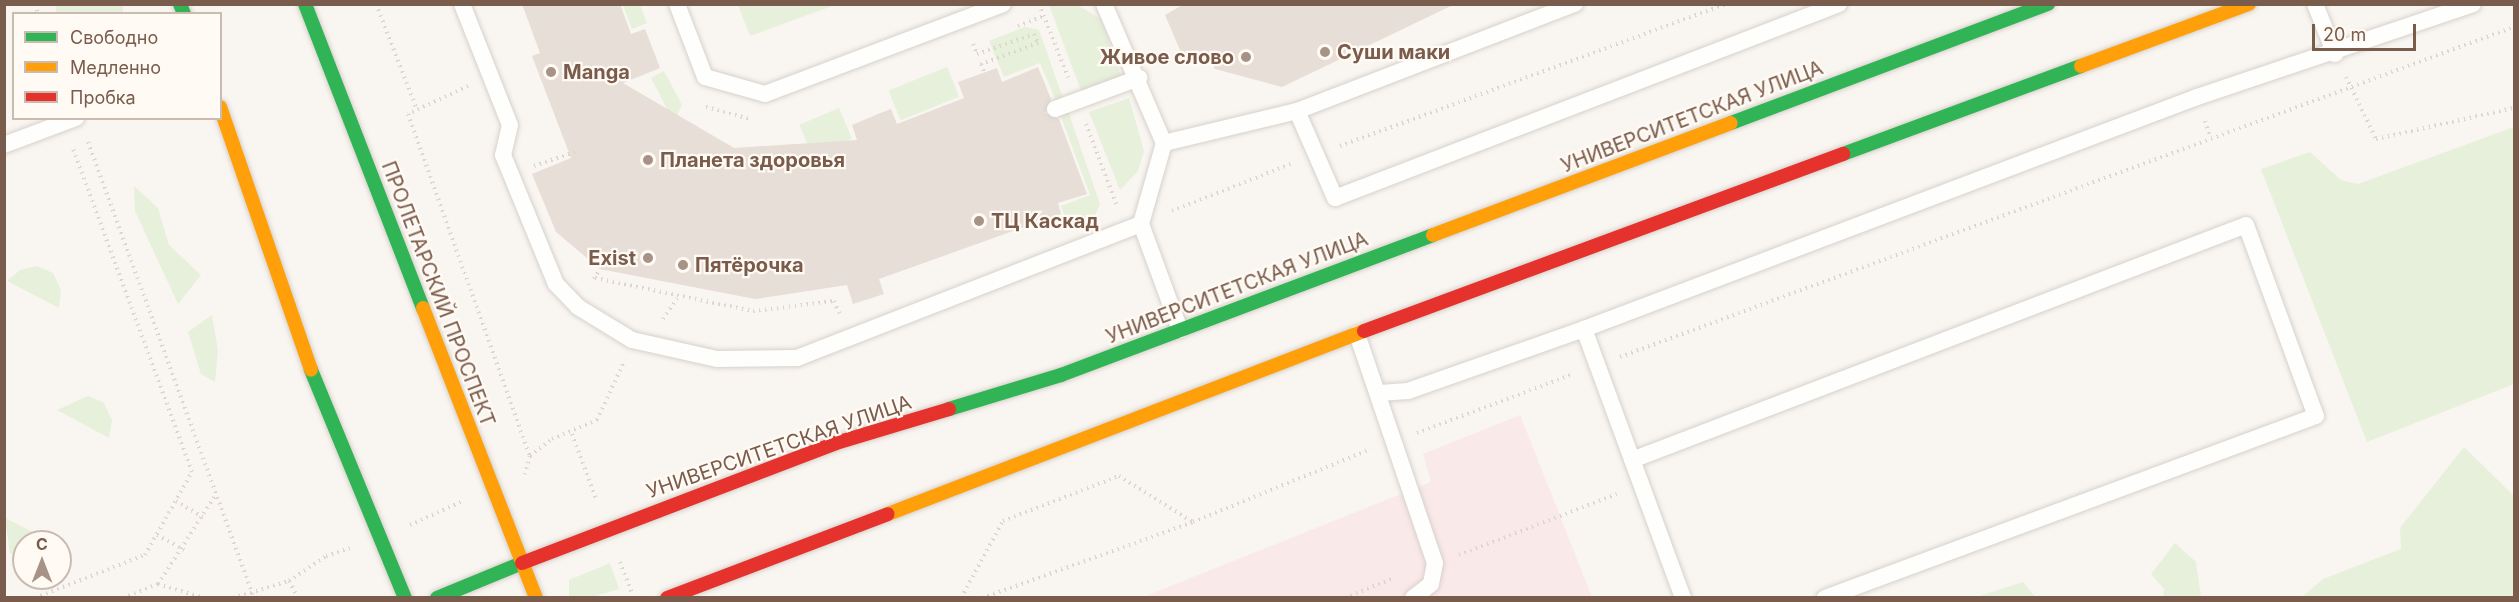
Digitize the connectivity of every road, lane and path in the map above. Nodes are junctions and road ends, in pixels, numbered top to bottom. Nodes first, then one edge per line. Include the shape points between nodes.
1 (305, 4) edge
2 (376, 4) edge
3 (462, 4) edge
4 (677, 4) edge
5 (1003, 4) edge
6 (1104, 4) edge
7 (1575, 4) edge
8 (1725, 4) edge
9 (1839, 4) edge
10 (2048, 4) edge
11 (2249, 4) edge
12 (2315, 4) edge
13 (2473, 4) edge
14 (2026, 8) edge
15 (2514, 27) edge
16 (974, 44) dead end
17 (2335, 54) junction
18 (984, 72) dead end
19 (1139, 78) junction
20 (2350, 86) junction
21 (2514, 108) edge
22 (1055, 109) dead end
23 (1297, 111) junction
24 (222, 112) edge
25 (80, 124) edge
26 (1164, 143) junction
27 (61, 144) dead end
28 (4, 146) edge
29 (575, 152) dead end
30 (1313, 155) junction
31 (525, 170) dead end
32 (1120, 212) dead end
33 (1108, 216) dead end
34 (1141, 224) junction
35 (600, 269) dead end
36 (677, 298) junction
37 (851, 311) dead end
38 (656, 317) dead end
39 (1584, 329) junction
40 (1180, 330) junction
41 (1357, 334) junction
42 (1597, 366) junction
43 (620, 373) dead end
44 (1379, 393) junction
45 (572, 434) junction
46 (1395, 441) junction
47 (1632, 460) junction
48 (1641, 485) junction
49 (595, 494) dead end
50 (216, 495) junction
51 (176, 501) junction
52 (203, 517) junction
53 (1192, 522) junction
54 (157, 535) junction
55 (184, 550) junction
56 (522, 563) junction
57 (1435, 564) junction
58 (289, 581) dead end
59 (158, 584) junction
60 (253, 595) dead end
61 (35, 597) edge
62 (123, 597) edge
63 (204, 597) edge
64 (298, 597) edge
65 (405, 597) edge
66 (437, 597) edge
67 (536, 597) edge
68 (667, 597) edge
69 (961, 597) edge
70 (982, 597) edge
71 (1345, 597) edge
72 (1413, 597) edge
73 (1683, 597) edge
74 (1825, 597) edge

1 - 56 main road, ПРОЛЕТАРСКИЙ ПРОСПЕКТ
2 - 45 path via 416,107 408,114 430,185 530,456 552,439
3 - 34 lane via 510,125 503,155 556,284 578,307 632,340 717,359 797,358
4 - 5 lane via 705,78 765,94
6 - 19 lane
7 - 23 lane
8 - 30 path
9 - 30 lane via 1335,198
10 - 14 main road, УНИВЕРСИТЕТСКАЯ УЛИЦА
11 - 41 main road
12 - 17 lane
13 - 17 lane
14 - 40 main road, УНИВЕРСИТЕТСКАЯ УЛИЦА
15 - 20 path
16 - 18 path via 977,54 1034,34 1038,44 981,64
17 - 20 path
17 - 39 lane via 2197,97
19 - 22 lane
19 - 26 lane
20 - 21 path via 2376,139
20 - 42 path
23 - 26 lane
23 - 30 lane
24 - 65 main road via 289,318
25 - 28 lane
25 - 50 path
26 - 34 lane
27 - 51 path via 70,140 192,472
29 - 31 path
30 - 34 path
32 - 33 path
34 - 40 lane
35 - 36 path via 595,278
36 - 37 path via 753,311 834,302 840,315
36 - 38 path via 664,319
39 - 42 lane
39 - 44 lane via 1408,391
40 - 56 main road, УНИВЕРСИТЕТСКАЯ УЛИЦА via 1061,375 836,443
41 - 44 lane
41 - 68 main road
42 - 46 path
42 - 47 lane
43 - 45 path via 597,420
44 - 46 lane
45 - 49 path
46 - 53 path
46 - 57 lane
47 - 48 lane
47 - 74 lane via 2246,225 2316,416
48 - 57 path
48 - 73 lane
50 - 52 path
50 - 60 path
51 - 52 path
51 - 54 path
52 - 55 path
53 - 69 path via 1119,476 1003,521
53 - 70 path
54 - 55 path
54 - 61 path via 145,555
55 - 59 path
56 - 66 main road, УНИВЕРСИТЕТСКАЯ УЛИЦА
56 - 67 main road, ПРОЛЕТАРСКИЙ ПРОСПЕКТ
57 - 71 path via 1412,562 1402,575
57 - 72 lane via 1431,584
58 - 64 path
59 - 62 path
59 - 63 path

